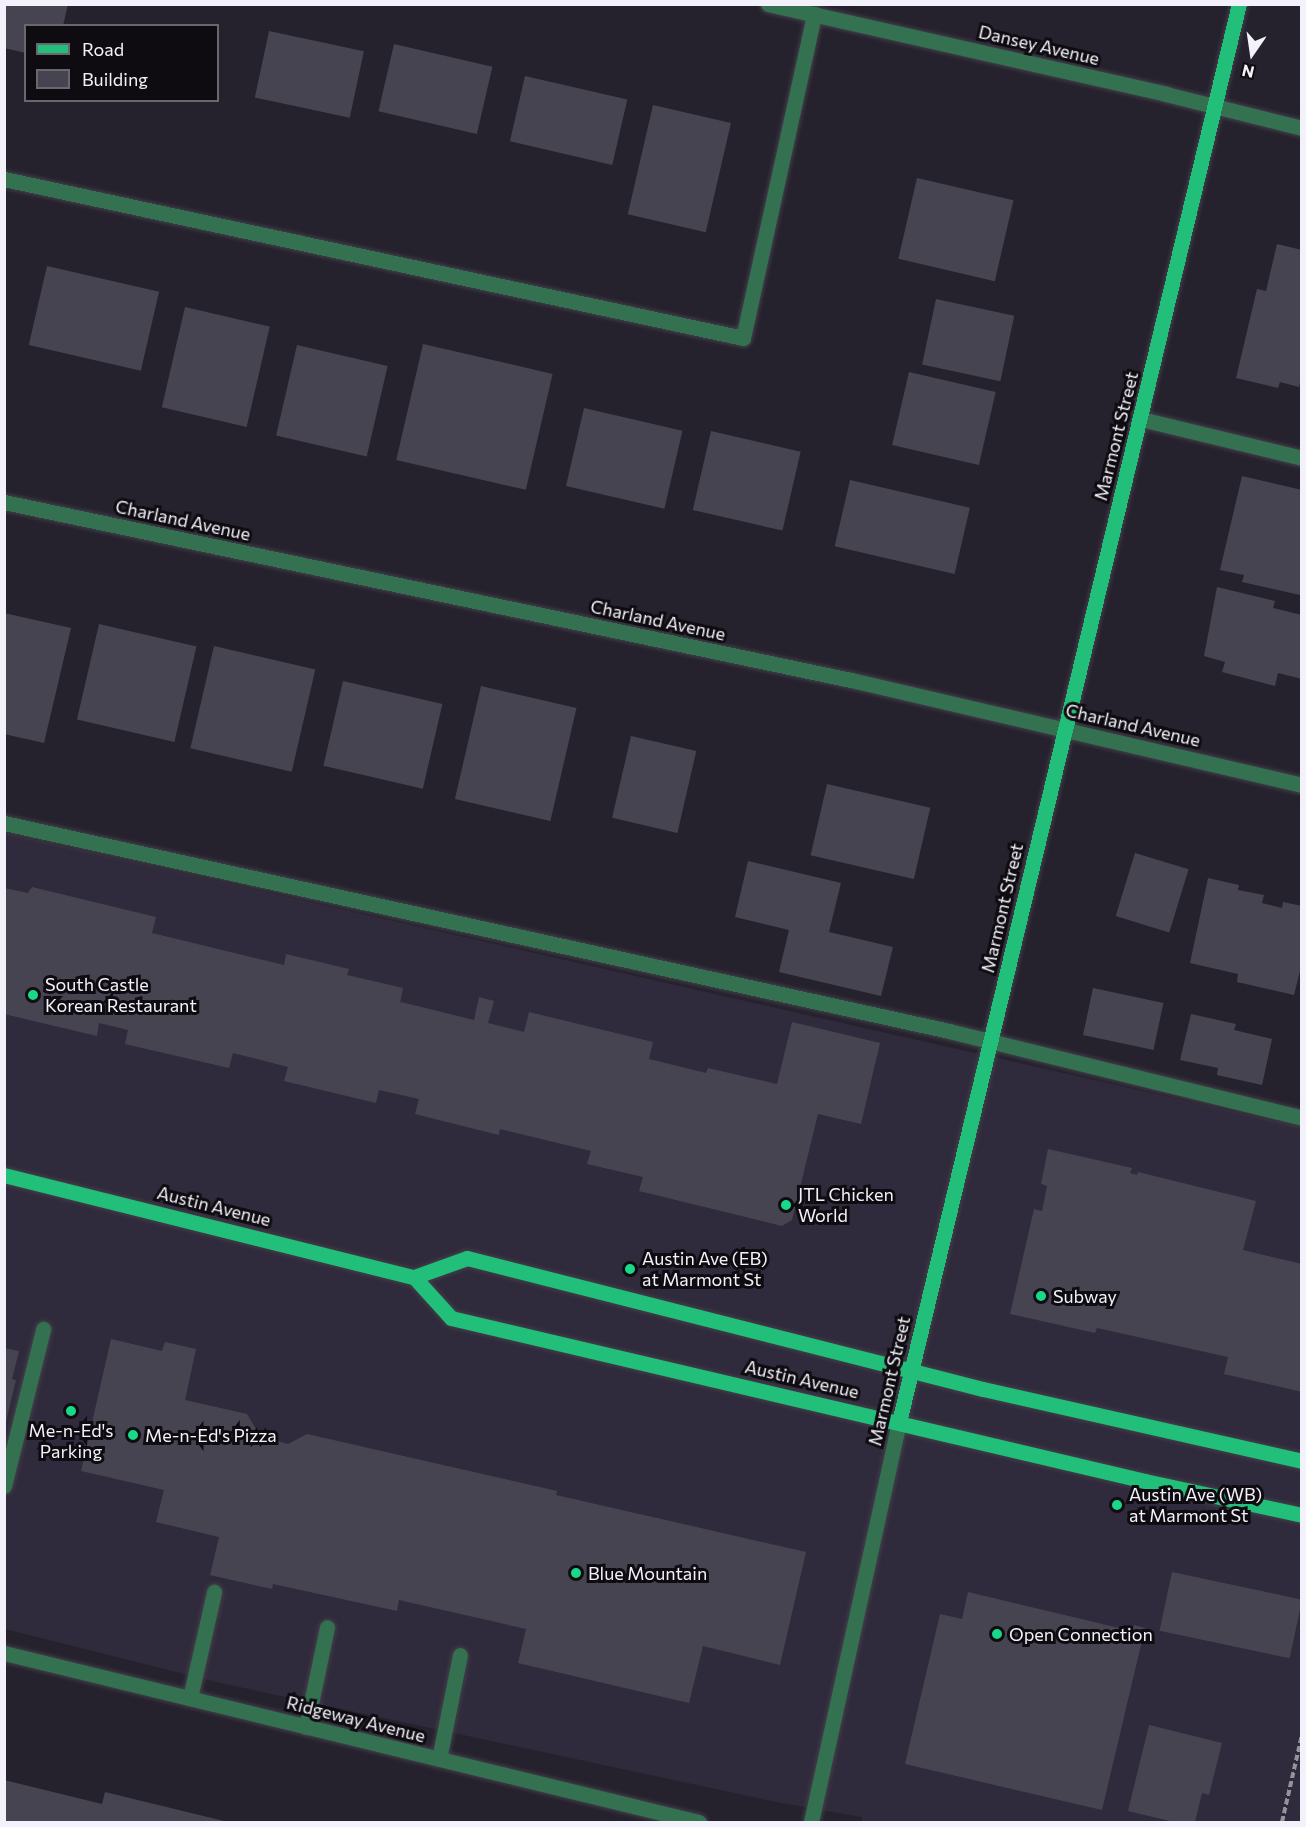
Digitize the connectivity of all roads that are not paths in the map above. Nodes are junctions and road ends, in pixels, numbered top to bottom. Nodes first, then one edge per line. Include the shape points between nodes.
1 (768, 4) edge
2 (1239, 4) edge
3 (814, 14) junction
4 (1215, 107) junction
5 (1302, 128) edge
6 (4, 179) edge
7 (1141, 419) junction
8 (1302, 458) edge
9 (4, 502) edge
10 (1065, 729) junction
11 (1302, 785) edge
12 (4, 823) edge
13 (991, 1040) junction
14 (1302, 1118) edge
15 (4, 1174) edge
16 (414, 1277) junction
17 (43, 1329) dead end
18 (910, 1370) junction
19 (898, 1422) junction
20 (1302, 1461) edge
21 (4, 1486) edge
22 (1302, 1515) edge
23 (214, 1592) dead end
24 (327, 1627) dead end
25 (4, 1653) edge
26 (460, 1655) dead end
27 (190, 1698) junction
28 (306, 1726) junction
29 (439, 1759) junction
30 (699, 1822) edge
31 (811, 1822) edge

1 - 3 street, Dansey Avenue
2 - 4 main road, Marmont Street
3 - 4 street, Dansey Avenue
3 - 6 street via 743,338
4 - 5 street, Dansey Avenue
4 - 7 main road, Marmont Street
7 - 8 street
7 - 10 main road, Marmont Street
9 - 10 street, Charland Avenue via 851,680
10 - 11 street, Charland Avenue
10 - 13 main road, Marmont Street
12 - 13 street
13 - 14 street
13 - 18 main road, Marmont Street
15 - 16 main road, Austin Avenue
16 - 18 main road, Austin Avenue via 467,1258
16 - 19 main road, Austin Avenue via 451,1318
17 - 21 street
18 - 19 main road, Marmont Street
18 - 20 main road, Austin Avenue
19 - 22 main road, Austin Avenue via 1145,1482
19 - 31 street, Marmont Street
23 - 27 street
24 - 28 street
25 - 27 street, Ridgeway Avenue
26 - 29 street
27 - 28 street, Ridgeway Avenue
28 - 29 street, Ridgeway Avenue
29 - 30 street, Ridgeway Avenue

